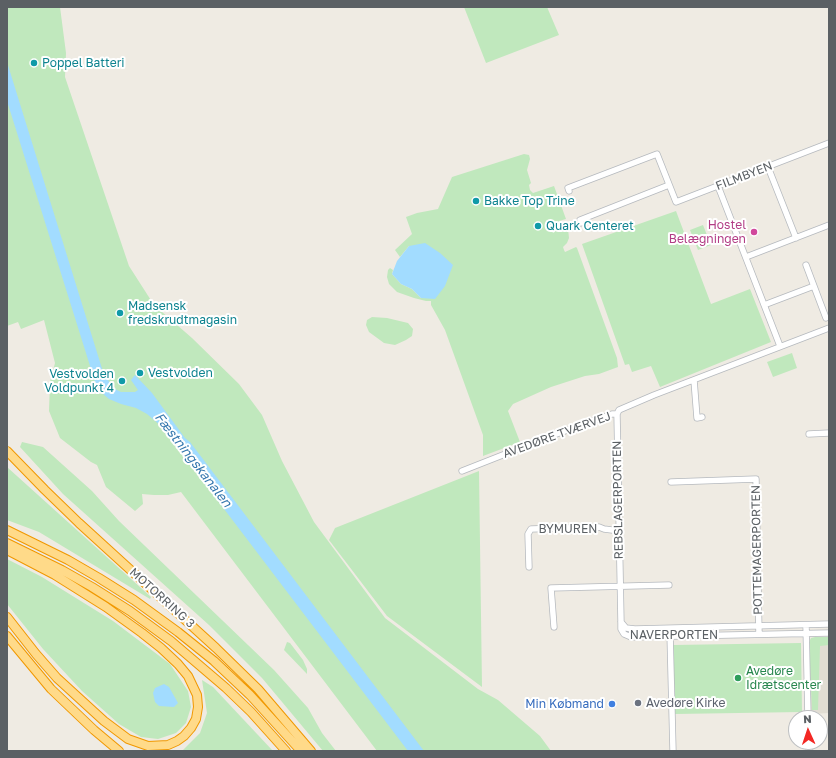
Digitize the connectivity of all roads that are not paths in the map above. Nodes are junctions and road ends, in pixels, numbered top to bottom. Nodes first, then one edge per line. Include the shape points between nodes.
1 (829, 143) edge
2 (768, 166) junction
3 (669, 185) junction
4 (718, 186) junction
5 (569, 191) dead end
6 (581, 223) dead end
7 (829, 225) edge
8 (796, 238) junction
9 (746, 257) junction
10 (806, 265) dead end
11 (814, 286) junction
12 (764, 305) junction
13 (826, 318) dead end
14 (829, 328) edge
15 (780, 346) junction
16 (694, 380) junction
17 (617, 414) junction
18 (702, 417) dead end
19 (829, 433) edge
20 (809, 434) dead end
21 (7, 451) edge
22 (462, 471) dead end
23 (671, 482) dead end
24 (7, 530) edge
25 (620, 531) junction
26 (7, 543) edge
27 (7, 550) edge
28 (529, 567) dead end
29 (669, 585) dead end
30 (620, 587) junction
31 (7, 617) edge
32 (621, 622) junction
33 (829, 624) edge
34 (806, 625) junction
35 (759, 626) junction
36 (554, 627) dead end
37 (670, 628) junction
38 (806, 633) junction
39 (829, 633) edge
40 (759, 634) junction
41 (7, 636) edge
42 (670, 636) junction
43 (808, 710) edge
44 (119, 751) edge
45 (286, 751) edge
46 (301, 751) edge
47 (311, 751) edge
48 (673, 751) edge

1 - 2 street, FILMBYEN
2 - 4 street, FILMBYEN
2 - 8 street
3 - 4 street, FILMBYEN via 676,202
3 - 5 street, FILMBYEN via 657,154 568,188
3 - 6 street via 580,220
4 - 9 street
7 - 8 street
8 - 9 street
9 - 12 street
10 - 11 street
11 - 12 street
11 - 13 street
12 - 15 street
14 - 15 street, AVEDØRE TVÆRVEJ
15 - 16 street, AVEDØRE TVÆRVEJ
16 - 17 street, AVEDØRE TVÆRVEJ via 618,410
16 - 18 street via 696,418
17 - 22 street, AVEDØRE TVÆRVEJ via 609,414
17 - 25 street, REBSLAGERPORTEN
19 - 20 street
21 - 47 highway, MOTORRING 3 via 74,518 258,689
23 - 35 street, POTTEMAGERPORTEN via 756,479
24 - 46 highway via 99,578 178,632 250,694
25 - 28 street, BYMUREN via 599,527 531,529 528,534
25 - 30 street, REBSLAGERPORTEN
26 - 45 highway via 92,587 171,641 226,688
27 - 31 highway via 55,575 106,607 178,664 188,676 197,695 196,719 191,728 177,741 163,745 148,746 128,738 104,721 57,678
29 - 30 street
30 - 32 street, REBSLAGERPORTEN
30 - 36 street via 552,588
32 - 37 street, NAVERPORTEN via 628,629
32 - 42 street, NAVERPORTEN via 622,631 628,636
33 - 34 street, NAVERPORTEN
34 - 35 street, NAVERPORTEN
34 - 38 street
35 - 37 street, NAVERPORTEN
35 - 40 street, POTTEMAGERPORTEN
37 - 42 street
38 - 39 street, NAVERPORTEN
38 - 40 street, NAVERPORTEN
38 - 43 street
40 - 42 street, NAVERPORTEN
41 - 44 highway via 51,688
42 - 48 street

